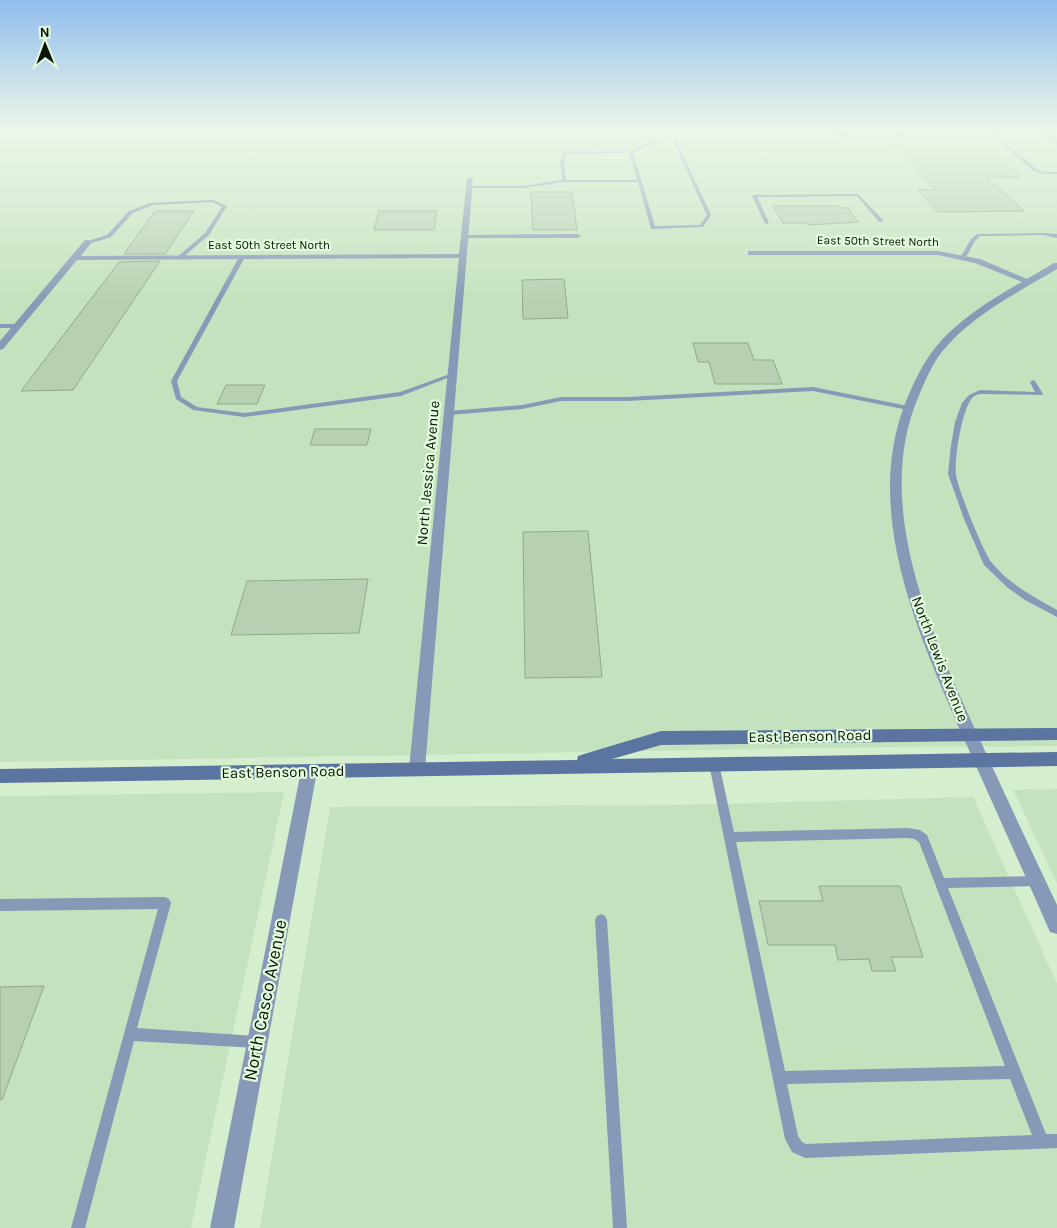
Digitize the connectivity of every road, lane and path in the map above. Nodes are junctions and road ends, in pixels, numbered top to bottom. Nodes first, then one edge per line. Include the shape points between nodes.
1 (470, 188) edge
2 (642, 188) edge
3 (697, 188) edge
4 (881, 221) dead end
5 (767, 223) dead end
6 (578, 236) dead end
7 (1057, 236) edge
8 (465, 237) junction
9 (88, 242) joint
10 (751, 253) dead end
11 (463, 256) junction
12 (242, 257) junction
13 (75, 258) junction
14 (179, 258) junction
15 (963, 258) junction
16 (1057, 265) edge
17 (1030, 282) junction
18 (0, 326) edge
19 (18, 326) junction
20 (0, 347) edge
21 (452, 375) junction
22 (1033, 382) dead end
23 (908, 408) junction
24 (449, 413) junction
25 (1057, 614) edge
26 (1057, 734) edge
27 (970, 735) junction
28 (982, 760) junction
29 (1057, 760) edge
30 (714, 764) junction
31 (566, 767) junction
32 (417, 769) junction
33 (309, 771) junction
34 (0, 776) edge
35 (729, 837) junction
36 (1037, 881) junction
37 (942, 884) junction
38 (0, 905) edge
39 (601, 920) dead end
40 (1057, 925) edge
41 (129, 1034) junction
42 (257, 1042) junction
43 (1015, 1072) junction
44 (780, 1078) junction
45 (1057, 1141) edge
46 (1042, 1142) junction
47 (78, 1228) edge
48 (222, 1228) edge
49 (620, 1228) edge

1 - 8 street, North Jessica Avenue
2 - 3 lane via 653,228 700,226 709,215
4 - 5 lane via 858,195 754,196
6 - 8 lane
7 - 15 lane via 979,235
8 - 11 street, North Jessica Avenue
9 - 13 street
9 - 14 lane via 109,236 132,212 152,204 213,201 225,206 207,234
10 - 15 street, East 50th Street North via 911,252
11 - 12 street, East 50th Street North
11 - 21 street, North Jessica Avenue
12 - 14 street, East 50th Street North
12 - 21 lane via 174,380 178,398 195,409 244,415 298,409 401,394
13 - 14 street, East 50th Street North
13 - 19 street
15 - 17 street, East 50th Street North
16 - 17 street, North Lewis Avenue
17 - 23 street, North Lewis Avenue via 982,309 954,334 927,367
18 - 19 lane
19 - 20 street
21 - 24 street, North Jessica Avenue
22 - 25 lane via 1040,394 980,392 971,395 964,404 956,433 952,476 985,560 1014,590
23 - 24 lane via 814,389 560,400 522,407
23 - 27 street, North Lewis Avenue via 899,440 896,481 905,555 932,646
24 - 32 street, North Jessica Avenue
26 - 27 main road, East Benson Road
27 - 28 street, North Lewis Avenue
27 - 31 main road, East Benson Road via 661,738
28 - 29 main road, East Benson Road
28 - 30 main road, East Benson Road
28 - 36 street, North Lewis Avenue
30 - 31 main road, East Benson Road
30 - 35 lane
31 - 32 main road, East Benson Road
32 - 33 main road, East Benson Road
33 - 34 main road, East Benson Road
33 - 42 street, North Casco Avenue
35 - 37 lane via 916,834 927,845
35 - 44 lane
36 - 37 lane
36 - 40 street, North Lewis Avenue
37 - 43 lane
38 - 41 lane via 165,903
39 - 49 lane
41 - 42 lane
41 - 47 lane
42 - 48 street, North Casco Avenue
43 - 44 lane
43 - 46 lane
44 - 46 lane via 792,1139 805,1151
45 - 46 lane

